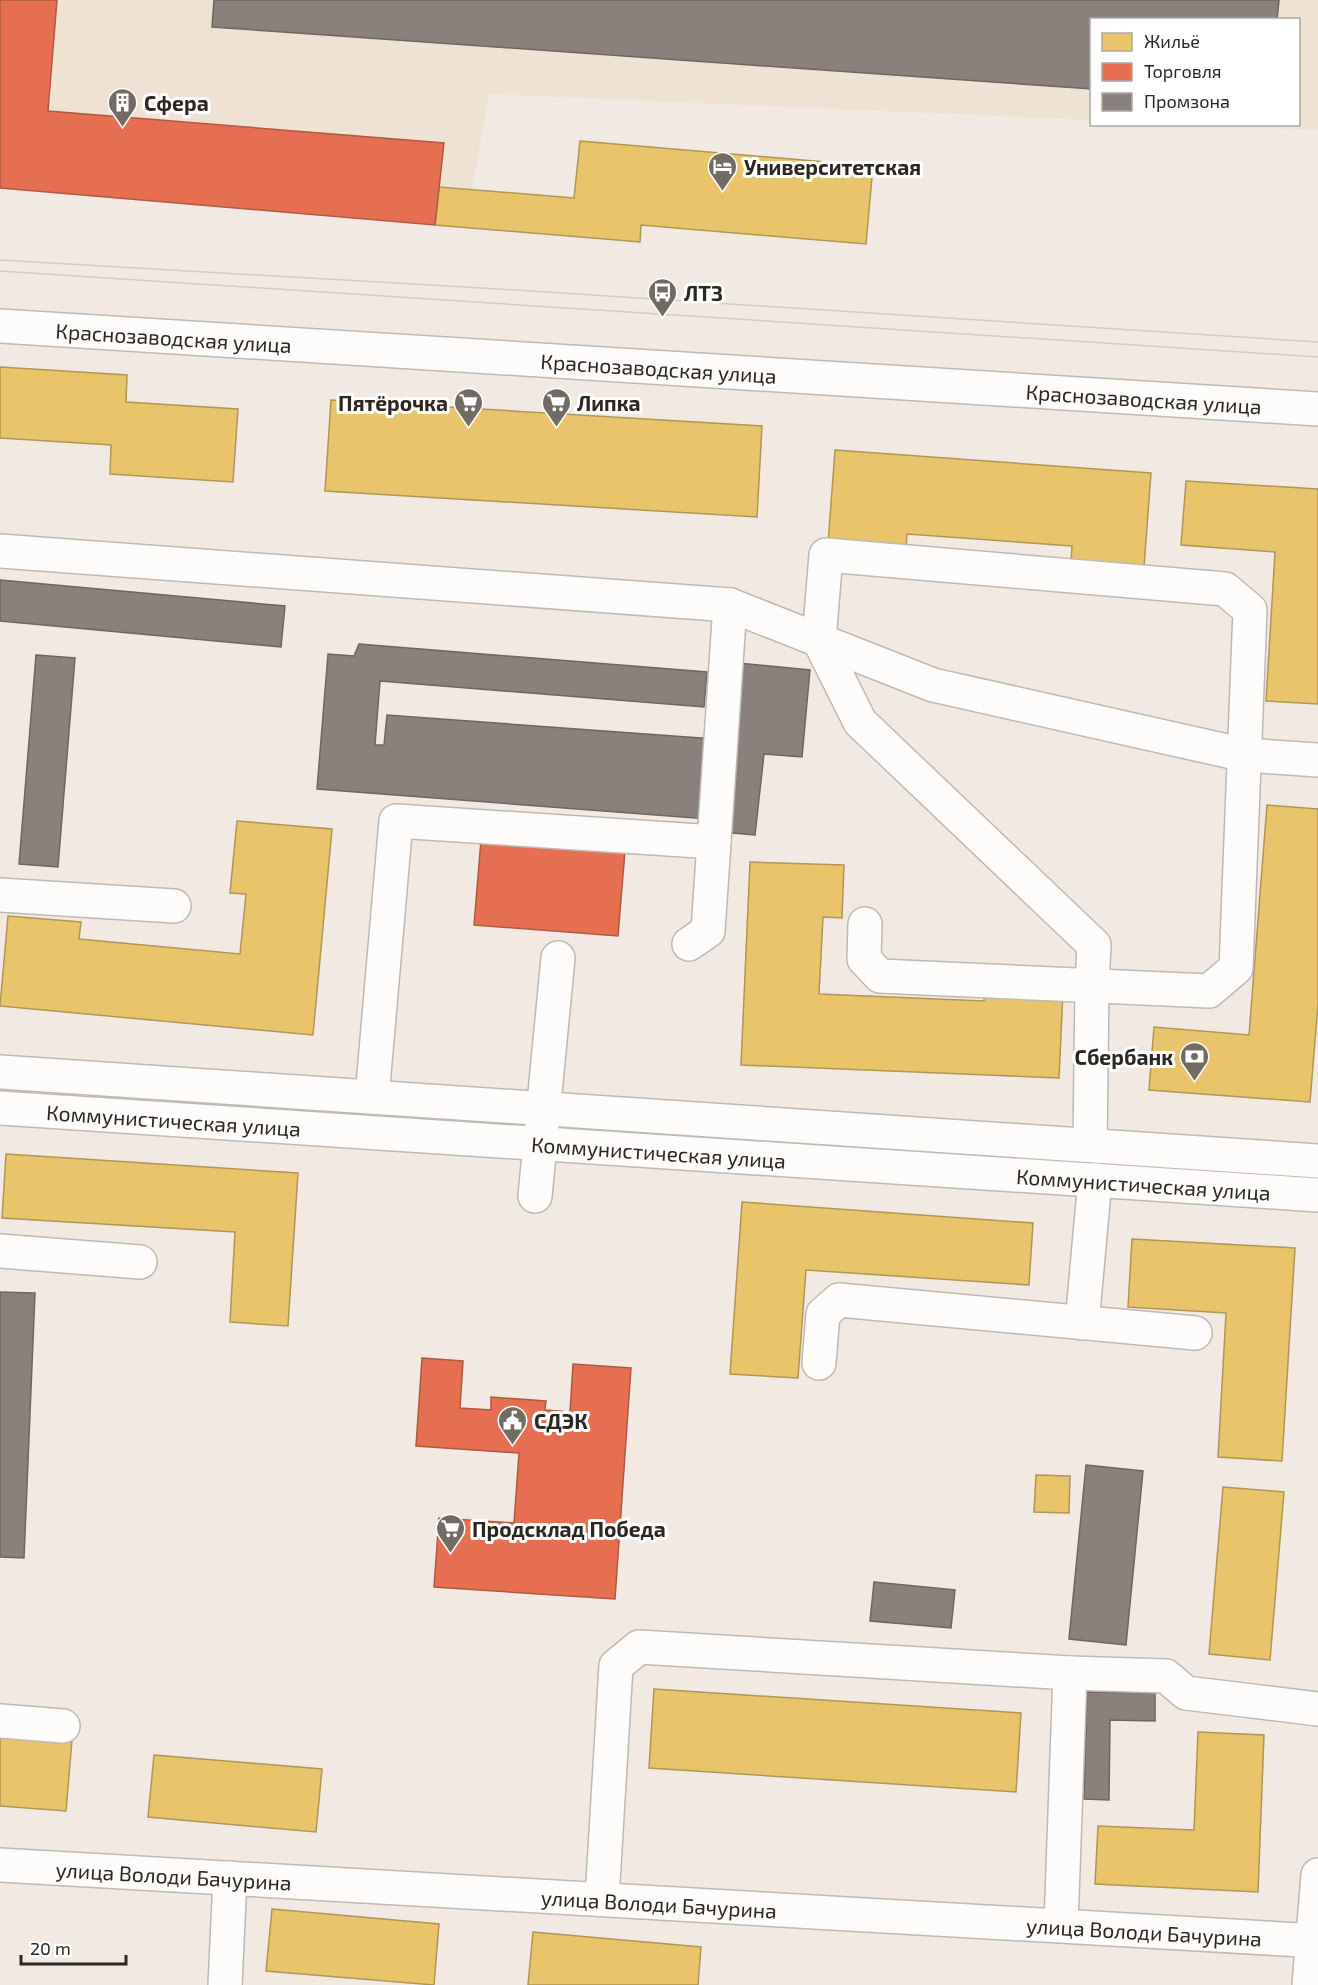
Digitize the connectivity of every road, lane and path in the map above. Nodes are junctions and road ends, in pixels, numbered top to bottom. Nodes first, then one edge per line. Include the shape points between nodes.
1 (0, 326) edge
2 (1318, 409) edge
3 (0, 551) edge
4 (730, 605) junction
5 (819, 640) junction
6 (1245, 755) junction
7 (1318, 760) edge
8 (714, 842) junction
9 (0, 895) edge
10 (174, 906) dead end
11 (865, 924) dead end
12 (689, 944) dead end
13 (558, 958) dead end
14 (1092, 986) junction
15 (0, 1072) edge
16 (372, 1097) junction
17 (0, 1108) edge
18 (544, 1109) junction
19 (541, 1144) junction
20 (1090, 1145) junction
21 (1318, 1161) edge
22 (1095, 1180) junction
23 (1318, 1195) edge
24 (535, 1196) dead end
25 (0, 1251) edge
26 (140, 1262) dead end
27 (1082, 1323) junction
28 (1195, 1333) dead end
29 (819, 1363) dead end
30 (1070, 1673) junction
31 (1318, 1709) edge
32 (0, 1721) edge
33 (63, 1725) dead end
34 (0, 1865) edge
35 (1318, 1875) edge
36 (230, 1878) junction
37 (602, 1899) junction
38 (1061, 1925) junction
39 (1315, 1941) edge
40 (225, 1985) edge
41 (1310, 1985) edge

1 - 2 street, Краснозаводская улица
3 - 4 street
4 - 5 street
4 - 8 street
5 - 6 street via 933,685
5 - 6 street via 826,555 1225,589 1250,610
5 - 14 street via 860,722 1094,945
6 - 7 street
6 - 14 street via 1236,968 1209,991
8 - 12 street via 708,931
8 - 16 street via 396,821
9 - 10 street
11 - 14 street via 864,959 880,976
13 - 18 street
14 - 20 street
15 - 16 street
16 - 18 street
17 - 19 street, Коммунистическая улица
18 - 19 street
18 - 20 street
19 - 22 street, Коммунистическая улица
19 - 24 street
20 - 21 street
22 - 23 street, Коммунистическая улица
22 - 27 street
25 - 26 street
27 - 28 street
27 - 29 street via 839,1300 823,1314
30 - 31 street via 1166,1676 1186,1693
30 - 37 street via 639,1647 616,1666
30 - 38 street
32 - 33 street
34 - 36 street, улица Володи Бачурина
35 - 39 street
36 - 37 street, улица Володи Бачурина
36 - 40 street
37 - 38 street, улица Володи Бачурина
38 - 39 street, улица Володи Бачурина
39 - 41 street

